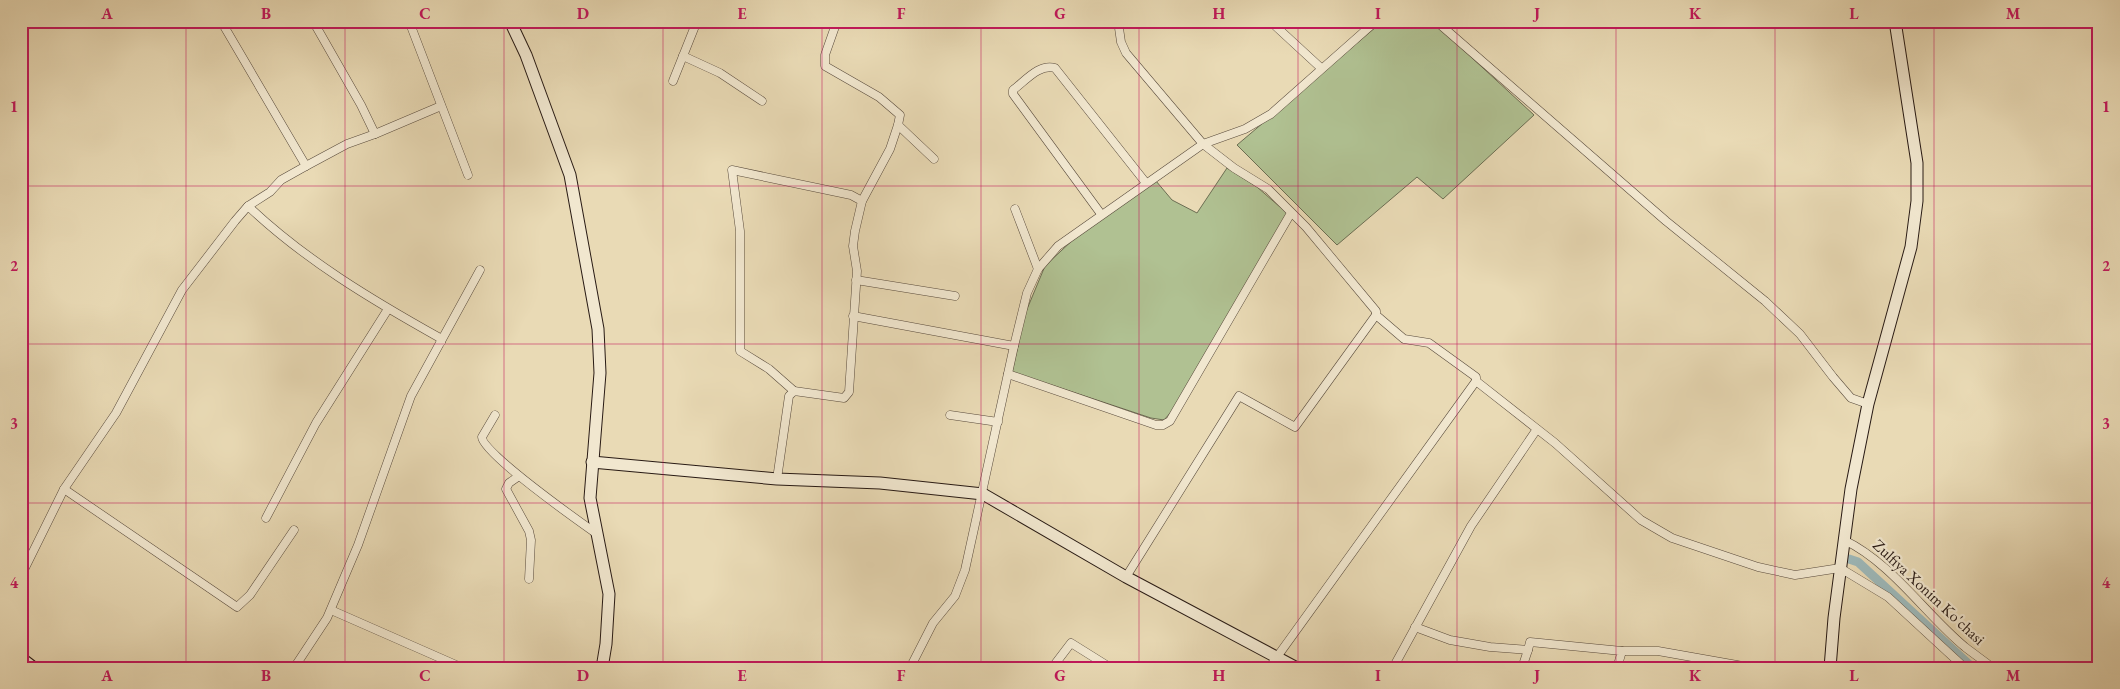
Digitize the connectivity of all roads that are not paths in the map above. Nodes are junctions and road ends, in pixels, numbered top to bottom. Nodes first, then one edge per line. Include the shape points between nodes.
1 (222, 21) edge
2 (313, 21) edge
3 (410, 21) edge
4 (510, 21) edge
5 (697, 21) edge
6 (837, 21) edge
7 (1118, 21) edge
8 (1270, 21) edge
9 (1376, 21) edge
10 (1436, 21) edge
11 (1895, 21) edge
12 (683, 56) junction
13 (1321, 68) junction
14 (673, 81) dead end
15 (762, 101) dead end
16 (441, 106) junction
17 (898, 126) junction
18 (375, 134) junction
19 (1202, 144) junction
20 (934, 159) dead end
21 (306, 166) junction
22 (468, 175) dead end
23 (1146, 183) junction
24 (862, 201) junction
25 (248, 206) junction
26 (1015, 209) dead end
27 (1291, 212) junction
28 (1101, 214) junction
29 (1038, 269) junction
30 (480, 270) dead end
31 (856, 280) junction
32 (955, 296) dead end
33 (388, 309) junction
34 (1376, 315) junction
35 (853, 316) junction
36 (441, 342) junction
37 (1014, 346) junction
38 (1008, 374) junction
39 (1476, 381) junction
40 (794, 392) junction
41 (1868, 404) junction
42 (495, 415) dead end
43 (950, 415) dead end
44 (998, 422) junction
45 (1537, 430) junction
46 (592, 462) junction
47 (519, 476) junction
48 (777, 479) junction
49 (64, 489) junction
50 (983, 494) junction
51 (266, 518) dead end
52 (294, 530) dead end
53 (597, 534) junction
54 (1844, 540) junction
55 (1840, 568) junction
56 (21, 576) edge
57 (1126, 577) junction
58 (529, 579) dead end
59 (331, 610) junction
60 (1415, 627) junction
61 (1528, 650) junction
62 (1622, 651) junction
63 (1276, 657) junction
64 (21, 658) edge
65 (34, 668) edge
66 (294, 668) edge
67 (462, 668) edge
68 (602, 668) edge
69 (910, 668) edge
70 (1052, 668) edge
71 (1111, 668) edge
72 (1269, 668) edge
73 (1297, 668) edge
74 (1393, 668) edge
75 (1522, 668) edge
76 (1617, 668) edge
77 (1754, 668) edge
78 (1830, 668) edge
79 (1965, 668) edge
80 (1993, 668) edge

1 - 21 street
2 - 18 street
3 - 16 street
4 - 46 street via 530,64 570,175 598,329 600,374
5 - 12 street
6 - 17 street via 825,55 825,66 897,110 900,115
7 - 19 street via 1126,53
8 - 13 street
9 - 13 street
10 - 41 street via 1666,221 1765,301 1800,334 1851,398
11 - 41 street via 1917,163 1918,201 1908,256
12 - 14 street
12 - 15 street via 720,73
13 - 19 street via 1271,114 1245,129
16 - 18 street
16 - 22 street
17 - 20 street
17 - 24 street via 890,149
18 - 21 street via 347,144
19 - 23 street
19 - 27 street via 1268,189
21 - 25 street via 281,180 270,192
23 - 28 street
23 - 28 street via 1055,68 1042,68 1013,94
24 - 31 street via 853,246
24 - 40 street via 732,170 740,231 740,351 769,369
25 - 33 street via 288,242
25 - 49 street via 182,290 116,413
26 - 29 street
27 - 34 street via 1376,311
27 - 38 street via 1170,421 1164,425
28 - 29 street via 1058,246
29 - 37 street via 1027,293
30 - 36 street
31 - 32 street
31 - 35 street
33 - 36 street via 440,338
33 - 51 street via 316,423
34 - 39 street via 1404,339 1429,343 1476,377
34 - 57 street via 1295,427 1239,396
35 - 37 street
35 - 40 street via 847,396
36 - 59 street via 411,396 358,545
37 - 38 street
38 - 44 street
39 - 45 street
39 - 63 street
40 - 48 street via 787,400
41 - 54 street
42 - 47 street via 481,440
43 - 44 street
44 - 50 street
45 - 55 street via 1641,520 1672,538 1716,554 1795,575
45 - 60 street via 1472,526
46 - 48 street
46 - 53 street via 590,498
47 - 53 street
47 - 58 street via 506,489 529,531
48 - 50 street via 880,483
49 - 52 street via 237,607 250,595
49 - 56 street
50 - 57 street
50 - 69 street via 965,570 955,596 933,623
53 - 68 street via 609,594
54 - 55 street
54 - 80 street, Zulfiya Xonim Ko'chasi via 1861,548 1965,646
55 - 78 street
55 - 79 street via 1888,597
57 - 63 street
59 - 66 street
59 - 67 street
60 - 61 street via 1450,640
60 - 74 street
61 - 62 street via 1530,642
61 - 75 street
62 - 76 street
62 - 77 street via 1658,651
63 - 72 street
63 - 73 street
64 - 65 street
70 - 71 street via 1071,643

